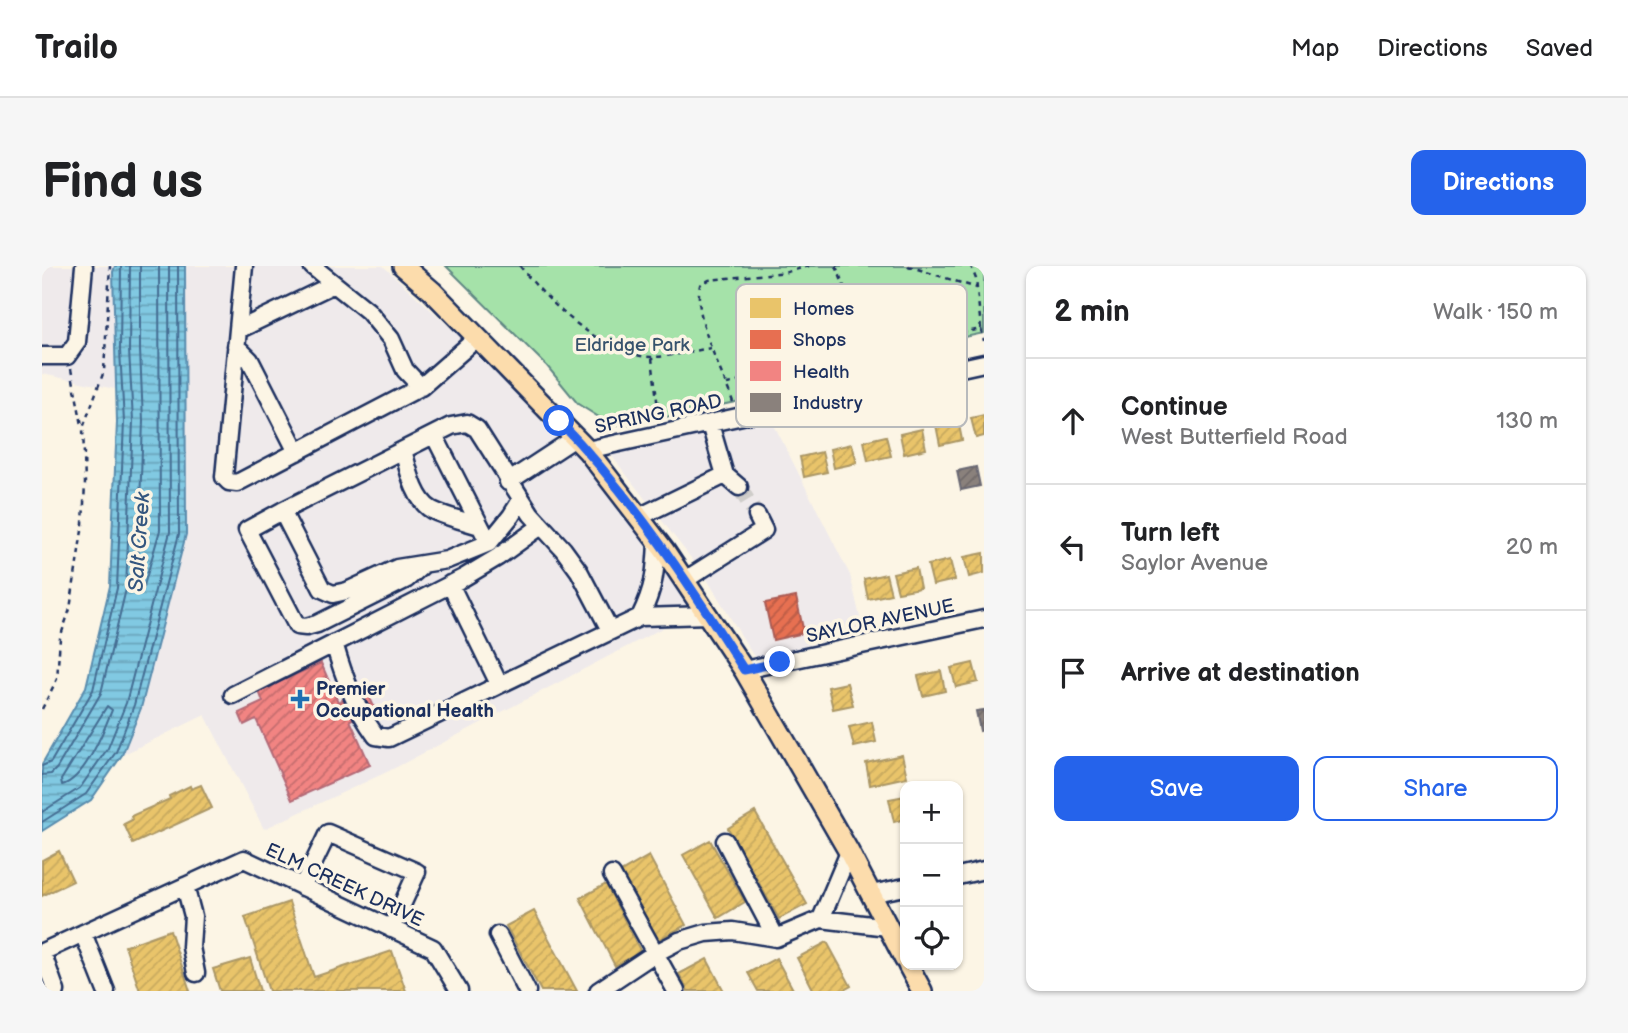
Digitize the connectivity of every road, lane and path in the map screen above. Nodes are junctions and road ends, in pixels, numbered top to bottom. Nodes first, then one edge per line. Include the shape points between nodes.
1 (84, 266) edge
2 (110, 266) edge
3 (244, 266) edge
4 (312, 266) edge
5 (403, 266) edge
6 (520, 266) edge
7 (809, 266) edge
8 (836, 266) edge
9 (908, 266) edge
10 (971, 266) edge
11 (334, 284) junction
12 (843, 284) edge
13 (964, 284) edge
14 (967, 285) edge
15 (977, 288) junction
16 (981, 329) junction
17 (967, 332) edge
18 (237, 338) junction
19 (477, 338) junction
20 (984, 341) edge
21 (711, 348) junction
22 (42, 356) edge
23 (67, 356) junction
24 (652, 357) junction
25 (736, 382) edge
26 (727, 384) junction
27 (421, 387) junction
28 (736, 412) edge
29 (736, 418) edge
30 (710, 424) junction
31 (83, 428) junction
32 (662, 434) junction
33 (434, 435) junction
34 (581, 444) junction
35 (403, 450) junction
36 (297, 452) junction
37 (726, 475) junction
38 (508, 482) junction
39 (739, 487) tunnel mouth
40 (521, 500) junction
41 (282, 511) junction
42 (757, 516) dead end
43 (639, 517) junction
44 (480, 526) junction
45 (541, 526) junction
46 (657, 540) junction
47 (489, 543) junction
48 (425, 564) junction
49 (685, 580) junction
50 (450, 584) junction
51 (709, 615) junction
52 (640, 617) junction
53 (984, 620) edge
54 (610, 629) junction
55 (334, 643) junction
56 (744, 670) junction
57 (499, 684) junction
58 (233, 695) dead end
59 (42, 709) edge
60 (725, 841) dead end
61 (849, 852) junction
62 (984, 870) edge
63 (612, 875) dead end
64 (963, 875) edge
65 (185, 886) junction
66 (302, 887) junction
67 (900, 888) edge
68 (871, 894) junction
69 (821, 919) junction
70 (888, 927) junction
71 (391, 929) junction
72 (83, 933) junction
73 (498, 935) dead end
74 (776, 938) junction
75 (900, 950) edge
76 (42, 952) edge
77 (656, 953) junction
78 (911, 970) edge
79 (196, 973) dead end
80 (56, 991) edge
81 (106, 991) edge
82 (459, 991) edge
83 (527, 991) edge
84 (598, 991) edge
85 (676, 991) edge
86 (922, 991) edge

1 - 23 street via 77,342
2 - 31 path via 104,371
3 - 18 street
4 - 11 street
5 - 19 main road
6 - 24 path via 550,300 603,342 630,354
7 - 21 path via 709,279 700,285 698,296
8 - 12 path
9 - 13 path
10 - 15 path
11 - 18 street
11 - 27 street via 368,311
14 - 15 path
15 - 16 path
16 - 17 path
16 - 20 path
18 - 36 street
18 - 36 street via 224,477 237,483
19 - 27 street
19 - 34 main road
21 - 24 path
21 - 26 path
22 - 23 street
23 - 31 path
24 - 32 path
25 - 26 path
26 - 28 path
27 - 36 street
29 - 30 street, SPRING ROAD
30 - 32 street, SPRING ROAD
30 - 37 street
31 - 59 path via 83,524 70,609 60,638 57,679
32 - 34 street, SPRING ROAD
33 - 35 street
33 - 38 street via 467,423 477,429
33 - 44 street
34 - 38 street
34 - 43 main road
35 - 41 street
35 - 44 street via 419,495 430,509
37 - 39 street
37 - 43 street
38 - 40 street
40 - 45 street
40 - 47 street
41 - 48 street via 322,589 332,594 397,568
41 - 48 street via 247,530 297,626 317,624 407,579
42 - 49 street via 764,530
43 - 46 main road
44 - 47 street
45 - 50 street
45 - 54 street via 579,571
46 - 49 main road
46 - 52 street via 656,573
47 - 48 street
49 - 51 main road
50 - 55 street
50 - 57 street
51 - 52 street
51 - 56 main road
52 - 54 street
53 - 56 street, SAYLOR AVENUE
54 - 57 street
55 - 57 street via 348,689 376,736 389,738
55 - 58 street
56 - 61 main road
60 - 74 street
61 - 68 main road
61 - 69 street
62 - 64 street
63 - 77 street
65 - 66 street, ELM CREEK DRIVE via 244,859
65 - 72 street, ELM CREEK DRIVE
65 - 79 street via 193,916 191,947
66 - 71 street, ELM CREEK DRIVE
66 - 71 street via 328,833 417,872
67 - 68 street
68 - 70 main road
69 - 70 street
69 - 74 street
70 - 75 main road
71 - 82 street, ELM CREEK DRIVE via 432,948
72 - 76 street, ELM CREEK DRIVE
72 - 81 street
73 - 83 street
74 - 77 street via 733,931 706,933
76 - 80 street
77 - 84 street
77 - 85 street
78 - 86 main road

